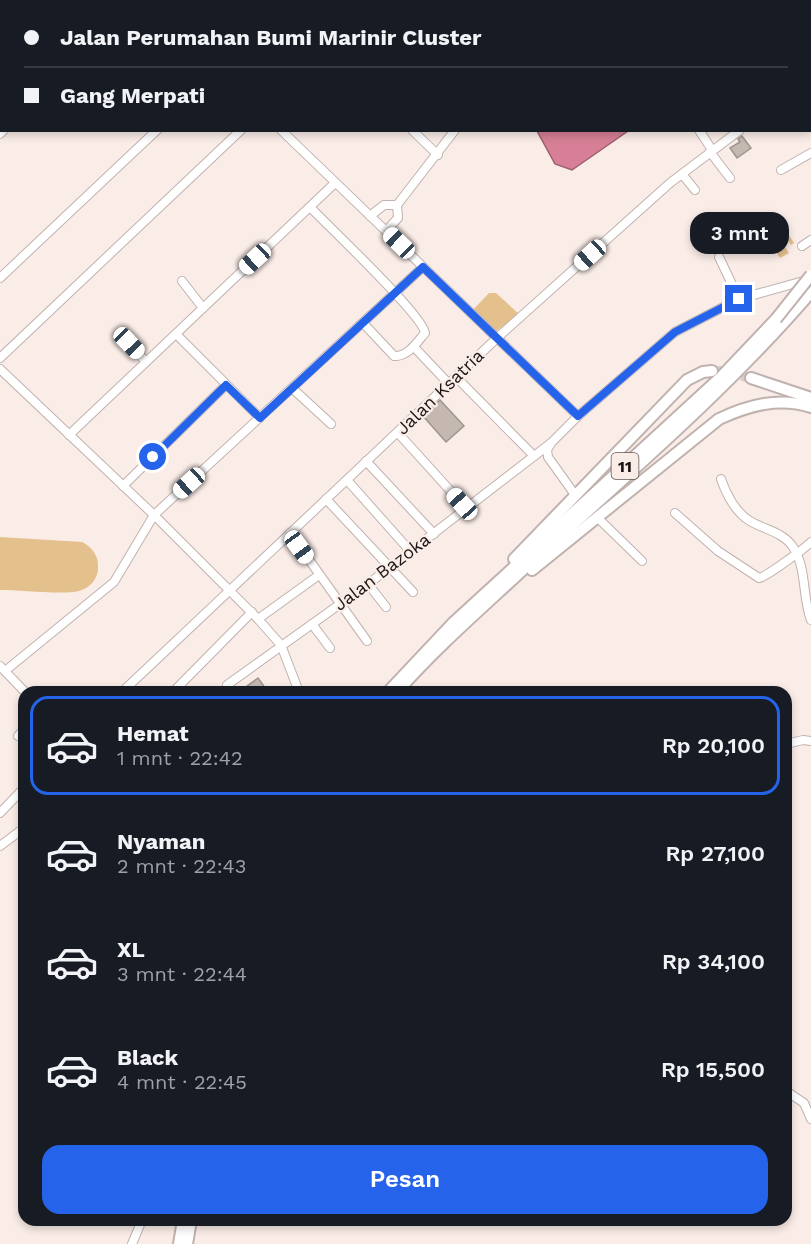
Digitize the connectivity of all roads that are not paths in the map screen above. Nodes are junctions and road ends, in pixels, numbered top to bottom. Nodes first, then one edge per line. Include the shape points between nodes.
1 (155, 132) edge
2 (239, 132) edge
3 (283, 132) edge
4 (414, 132) edge
5 (454, 132) edge
6 (700, 132) edge
7 (737, 132) edge
8 (711, 151) junction
9 (811, 153) edge
10 (438, 155) junction
11 (781, 170) dead end
12 (682, 174) junction
13 (730, 178) dead end
14 (335, 183) junction
15 (695, 190) dead end
16 (397, 205) junction
17 (310, 207) junction
18 (370, 216) junction
19 (386, 231) junction
20 (811, 240) edge
21 (802, 246) dead end
22 (719, 257) dead end
23 (423, 267) junction
24 (811, 277) edge
25 (0, 278) edge
26 (182, 281) dead end
27 (811, 292) edge
28 (395, 293) junction
29 (739, 299) junction
30 (203, 308) junction
31 (363, 322) junction
32 (779, 322) junction
33 (176, 334) junction
34 (497, 338) junction
35 (129, 343) dead end
36 (414, 347) junction
37 (0, 358) edge
38 (146, 362) junction
39 (0, 369) edge
40 (712, 371) tunnel mouth
41 (456, 377) junction
42 (751, 378) tunnel mouth
43 (449, 384) junction
44 (226, 385) junction
45 (292, 388) junction
46 (811, 398) edge
47 (811, 407) edge
48 (578, 416) junction
49 (260, 418) junction
50 (331, 424) dead end
51 (398, 433) junction
52 (69, 435) junction
53 (551, 443) junction
54 (534, 456) junction
55 (366, 461) junction
56 (720, 479) dead end
57 (346, 480) junction
58 (123, 486) junction
59 (573, 492) dead end
60 (326, 500) junction
61 (466, 508) junction
62 (675, 513) dead end
63 (154, 515) junction
64 (602, 522) dead end
65 (290, 533) junction
66 (434, 534) junction
67 (811, 542) edge
68 (411, 552) junction
69 (796, 553) junction
70 (642, 561) dead end
71 (389, 568) junction
72 (319, 575) junction
73 (368, 584) junction
74 (228, 590) junction
75 (413, 592) dead end
76 (488, 602) junction
77 (341, 604) junction
78 (386, 607) dead end
79 (470, 608) junction
80 (255, 615) junction
81 (811, 620) edge
82 (312, 624) junction
83 (367, 641) dead end
84 (281, 645) junction
85 (330, 648) dead end
86 (3, 669) edge
87 (227, 685) dead end
88 (19, 686) edge
89 (128, 686) edge
90 (179, 686) edge
91 (297, 686) edge
92 (394, 686) edge
93 (403, 686) edge
94 (811, 741) edge
95 (792, 742) edge
96 (18, 794) edge
97 (0, 813) edge
98 (18, 833) edge
99 (0, 846) edge
100 (792, 1095) edge
101 (811, 1119) edge
102 (140, 1226) edge
103 (182, 1226) edge
104 (190, 1226) edge
105 (132, 1244) edge
106 (179, 1244) edge
107 (187, 1244) edge

1 - 25 street
2 - 37 street
3 - 14 street
4 - 10 street
5 - 10 street
6 - 8 street
7 - 8 street, Jalan Ksatria
8 - 12 street, Jalan Ksatria
8 - 13 street
9 - 11 street
10 - 16 street
12 - 15 street
12 - 34 street, Jalan Ksatria
14 - 17 street
14 - 18 street
16 - 18 street via 384,205
16 - 19 street via 398,218
17 - 28 street
17 - 30 street
18 - 19 street
19 - 23 street
20 - 21 street
22 - 29 street
23 - 28 street
23 - 34 street
24 - 29 street, Jalan Bazoka
24 - 32 highway, 11, bridge
26 - 30 street
27 - 32 highway, 11
28 - 31 street
28 - 36 street via 425,329
29 - 48 street, Jalan Bazoka via 675,332
30 - 33 street
31 - 36 street via 394,356
31 - 45 street
32 - 76 highway, 11 via 727,382
32 - 79 highway, 11
33 - 38 street
33 - 44 street
34 - 41 street, Jalan Ksatria
34 - 48 street
35 - 38 street
36 - 43 street
38 - 52 street
39 - 52 street
40 - 79 highway via 687,380
41 - 43 street, Jalan Ksatria
41 - 54 street
42 - 46 highway
43 - 51 street, Jalan Ksatria
44 - 49 street
44 - 58 street
45 - 49 street
45 - 50 street
47 - 76 highway via 768,403 719,419
48 - 53 street, Jalan Bazoka
49 - 63 street
51 - 55 street, Jalan Ksatria
51 - 61 street
52 - 58 street
53 - 54 street, Jalan Bazoka
53 - 59 street via 548,457
54 - 61 street, Jalan Bazoka
55 - 57 street, Jalan Ksatria
55 - 66 street
56 - 69 street via 739,512 784,537
57 - 60 street, Jalan Ksatria
57 - 68 street
58 - 63 street
60 - 65 street, Jalan Ksatria
60 - 71 street
61 - 66 street, Jalan Bazoka
62 - 69 street via 718,551 759,578
63 - 74 street
63 - 86 street via 114,582
64 - 70 street
65 - 72 street
65 - 74 street, Jalan Ksatria
66 - 68 street, Jalan Bazoka
67 - 69 street
68 - 71 street, Jalan Bazoka
69 - 81 street
71 - 73 street, Jalan Bazoka
71 - 75 street
72 - 77 street
72 - 80 street
73 - 77 street, Jalan Bazoka
73 - 78 street
74 - 80 street
74 - 89 street, Jalan Ksatria
76 - 93 highway, 11
77 - 82 street, Jalan Bazoka
77 - 83 street
79 - 92 highway, 11
80 - 84 street
80 - 90 street
82 - 84 street, Jalan Bazoka
82 - 85 street
84 - 87 street, Jalan Bazoka
84 - 91 street
86 - 88 street
94 - 95 street
96 - 97 street
98 - 99 street
100 - 101 street via 804,1103
102 - 105 street
103 - 106 highway
104 - 107 highway

